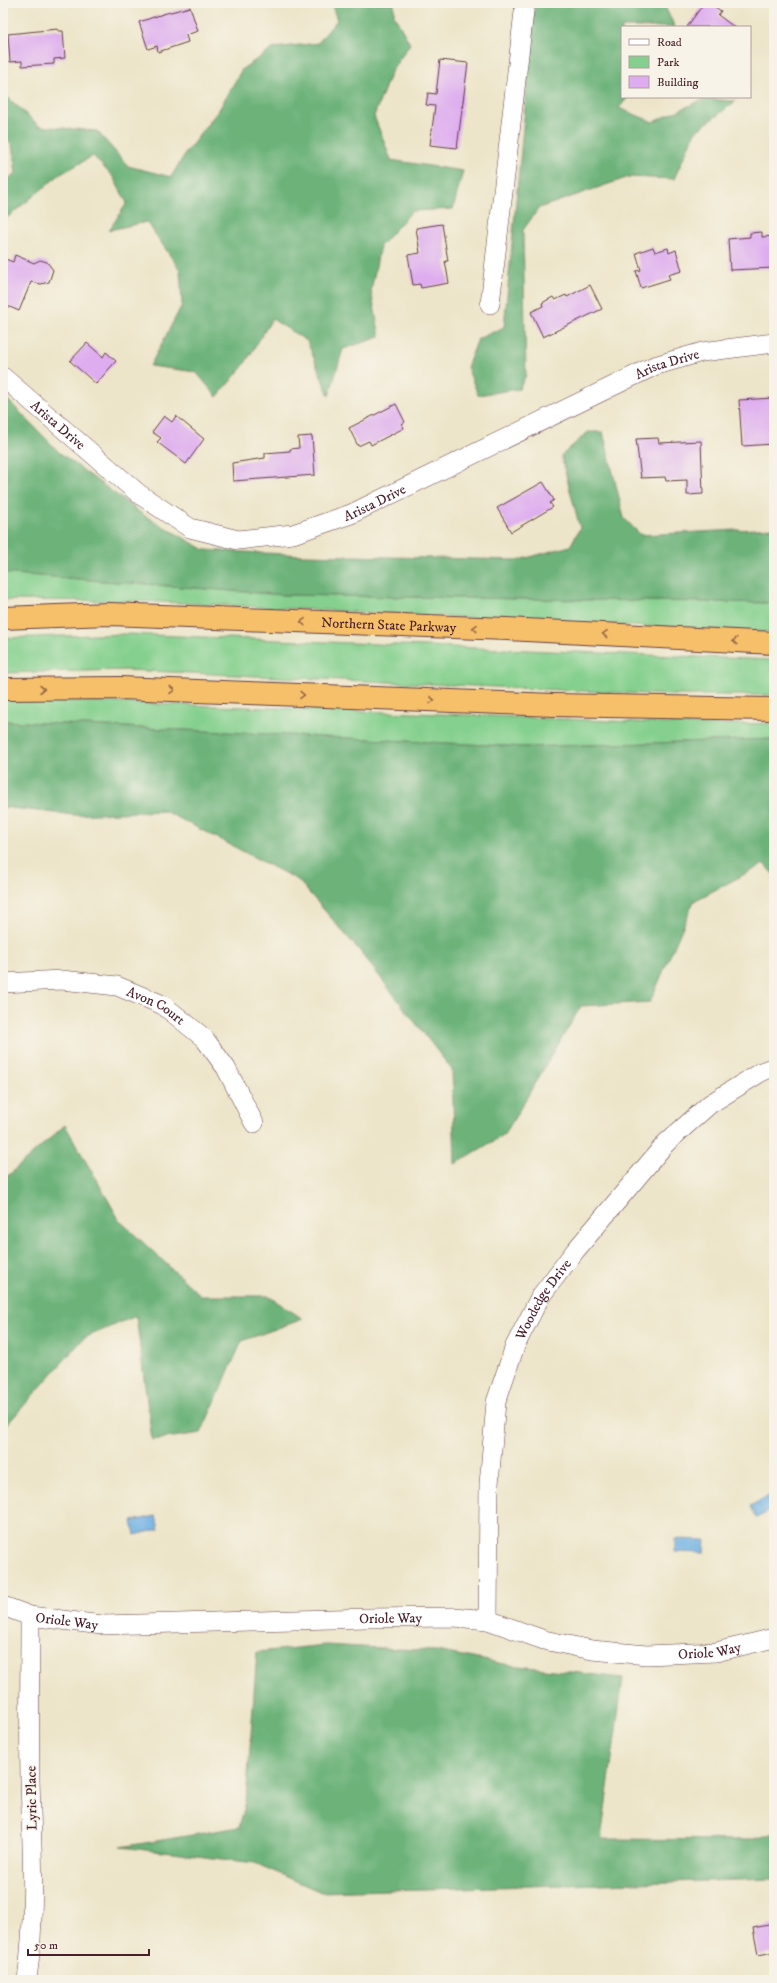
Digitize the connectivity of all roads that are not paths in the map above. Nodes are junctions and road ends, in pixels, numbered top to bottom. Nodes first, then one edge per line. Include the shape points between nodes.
1 (525, 3) edge
2 (490, 304) dead end
3 (774, 343) edge
4 (3, 377) edge
5 (3, 618) edge
6 (774, 642) edge
7 (3, 689) edge
8 (774, 710) edge
9 (3, 983) edge
10 (774, 1067) edge
11 (254, 1123) dead end
12 (3, 1606) edge
13 (30, 1616) junction
14 (488, 1620) junction
15 (774, 1638) edge
16 (27, 1980) edge

1 - 2 street
3 - 4 street, Arista Drive via 702,352 654,366 352,514 293,534 238,540 190,528 139,494
6 -> 5 highway, Northern State Parkway via 109,614
7 -> 8 highway via 120,688 554,705
9 - 11 street, Avon Court via 62,980 117,986 162,1005 204,1038 226,1068
10 - 14 street, Woodedge Drive via 761,1072 710,1104 666,1143 575,1251 540,1297 515,1346 496,1402 489,1484
12 - 13 street, Oriole Way
13 - 14 street, Oriole Way via 102,1625 375,1618 454,1617
13 - 16 street, Lyric Place via 33,1885
14 - 15 street, Oriole Way via 551,1641 592,1650 647,1655 716,1652

